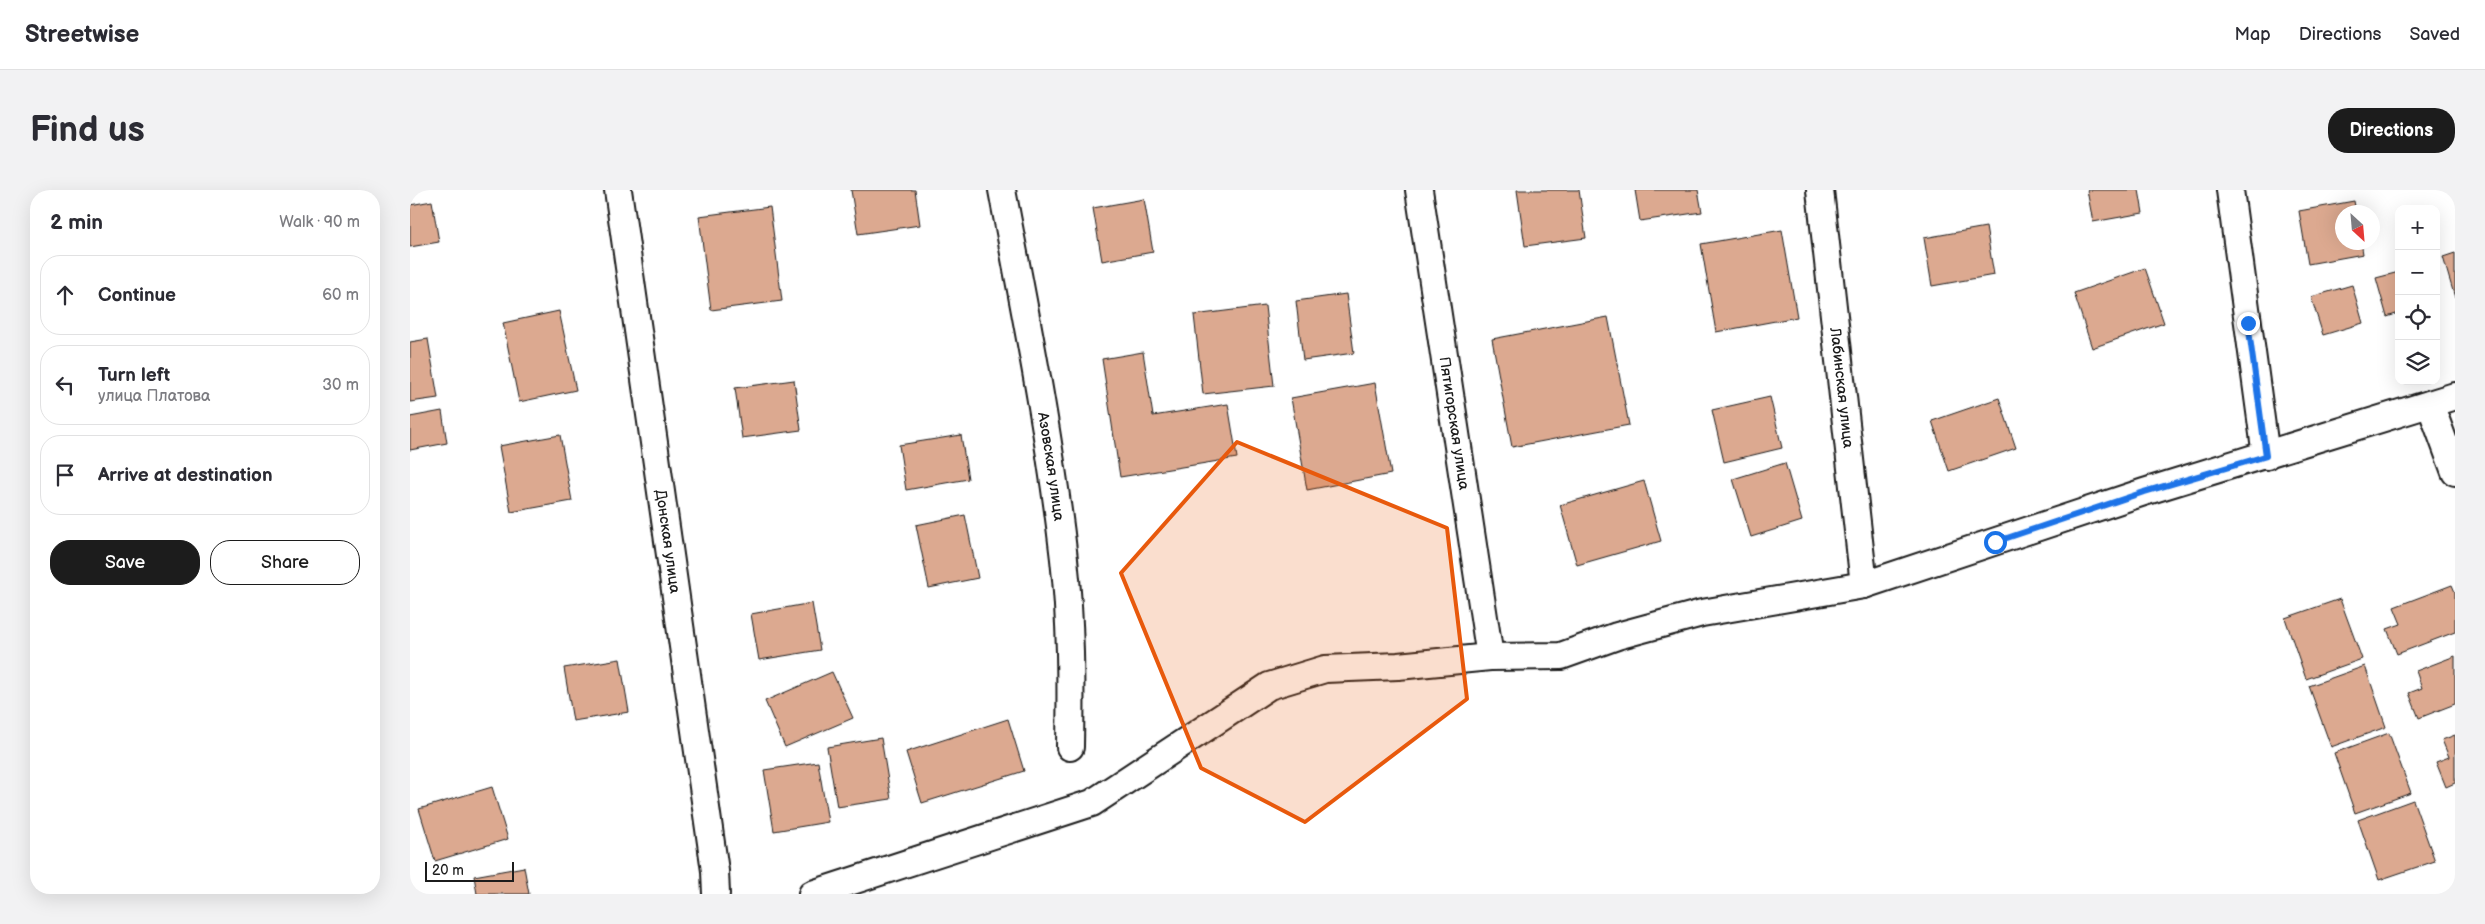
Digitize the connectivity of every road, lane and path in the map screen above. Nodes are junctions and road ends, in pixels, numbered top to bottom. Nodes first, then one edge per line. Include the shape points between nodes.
1 (618, 190) edge
2 (1002, 190) edge
3 (1419, 190) edge
4 (1820, 190) edge
5 (2230, 190) edge
6 (2455, 396) edge
7 (2430, 404) junction
8 (2266, 456) junction
9 (2455, 472) edge
10 (1864, 585) junction
11 (1490, 657) junction
12 (1070, 747) dead end
13 (716, 894) edge
14 (812, 894) edge

1 - 13 street, Донская улица
2 - 12 street, Азовская улица via 1044,412 1064,560 1071,674
3 - 11 street, Пятигорская улица
4 - 10 street, Лабинская улица
5 - 8 street
6 - 7 street
7 - 8 street
7 - 9 street
8 - 10 street via 2144,492
10 - 11 street via 1702,613 1617,636 1561,656
11 - 14 street via 1325,669 1269,686 1092,803

